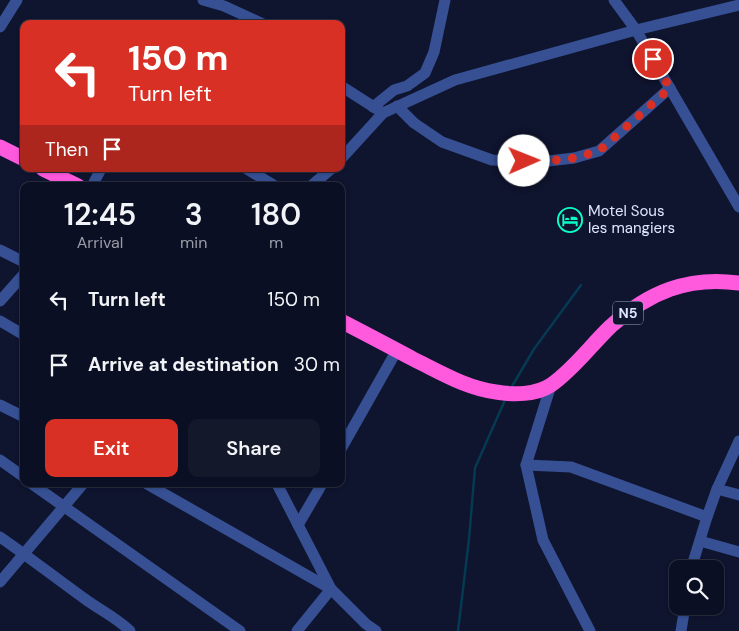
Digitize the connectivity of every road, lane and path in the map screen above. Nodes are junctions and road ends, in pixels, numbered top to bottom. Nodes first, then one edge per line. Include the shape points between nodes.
1 (17, 0) edge
2 (202, 0) edge
3 (445, 0) edge
4 (614, 0) edge
5 (739, 5) edge
6 (254, 20) edge
7 (0, 27) edge
8 (636, 30) junction
9 (670, 88) junction
10 (345, 89) edge
11 (397, 106) junction
12 (378, 110) junction
13 (0, 147) edge
14 (345, 154) edge
15 (20, 157) edge
16 (49, 172) edge
17 (253, 172) edge
18 (327, 172) edge
19 (70, 182) edge
20 (269, 182) edge
21 (316, 182) edge
22 (739, 208) edge
23 (0, 250) edge
24 (20, 260) edge
25 (20, 278) edge
26 (739, 283) edge
27 (0, 301) edge
28 (0, 321) edge
29 (345, 323) edge
30 (20, 333) edge
31 (397, 350) junction
32 (545, 388) junction
33 (0, 405) edge
34 (20, 415) edge
35 (345, 436) edge
36 (739, 441) edge
37 (0, 460) edge
38 (526, 466) junction
39 (20, 474) edge
40 (36, 487) edge
41 (81, 487) edge
42 (152, 487) edge
43 (278, 487) edge
44 (320, 487) edge
45 (717, 490) junction
46 (739, 495) edge
47 (64, 507) junction
48 (707, 517) junction
49 (298, 526) junction
50 (0, 537) edge
51 (700, 541) junction
52 (739, 552) edge
53 (25, 553) junction
54 (694, 560) edge
55 (0, 582) edge
56 (331, 589) junction
57 (684, 615) edge
58 (130, 631) edge
59 (240, 631) edge
60 (297, 631) edge
61 (376, 631) edge
62 (590, 631) edge
63 (681, 631) edge

1 - 7 street
2 - 6 street
3 - 12 street via 434,52 425,73 407,86 394,90
4 - 8 street
5 - 8 street
8 - 9 street
8 - 11 street via 456,80
9 - 11 street via 599,151 540,162 492,160 442,142 414,123
9 - 22 street
10 - 12 street
11 - 12 street
12 - 14 street
13 - 15 highway
16 - 19 highway
17 - 20 street
18 - 21 street
23 - 24 street
25 - 27 street
26 - 32 highway, N5 via 720,280 693,282 664,290 612,326
28 - 30 street
29 - 31 highway
31 - 32 highway via 472,387 518,394
31 - 35 street
32 - 38 street
33 - 34 street
36 - 45 street
37 - 39 street
38 - 48 street via 571,467
38 - 62 street via 543,540
40 - 47 street
41 - 47 street
42 - 56 street
43 - 49 street
44 - 49 street
45 - 46 street
45 - 48 street
47 - 53 street
47 - 59 street
48 - 51 street
49 - 56 street
50 - 53 street
51 - 52 street
51 - 54 street
53 - 55 street
53 - 58 street
56 - 60 street
56 - 61 street
57 - 63 street

